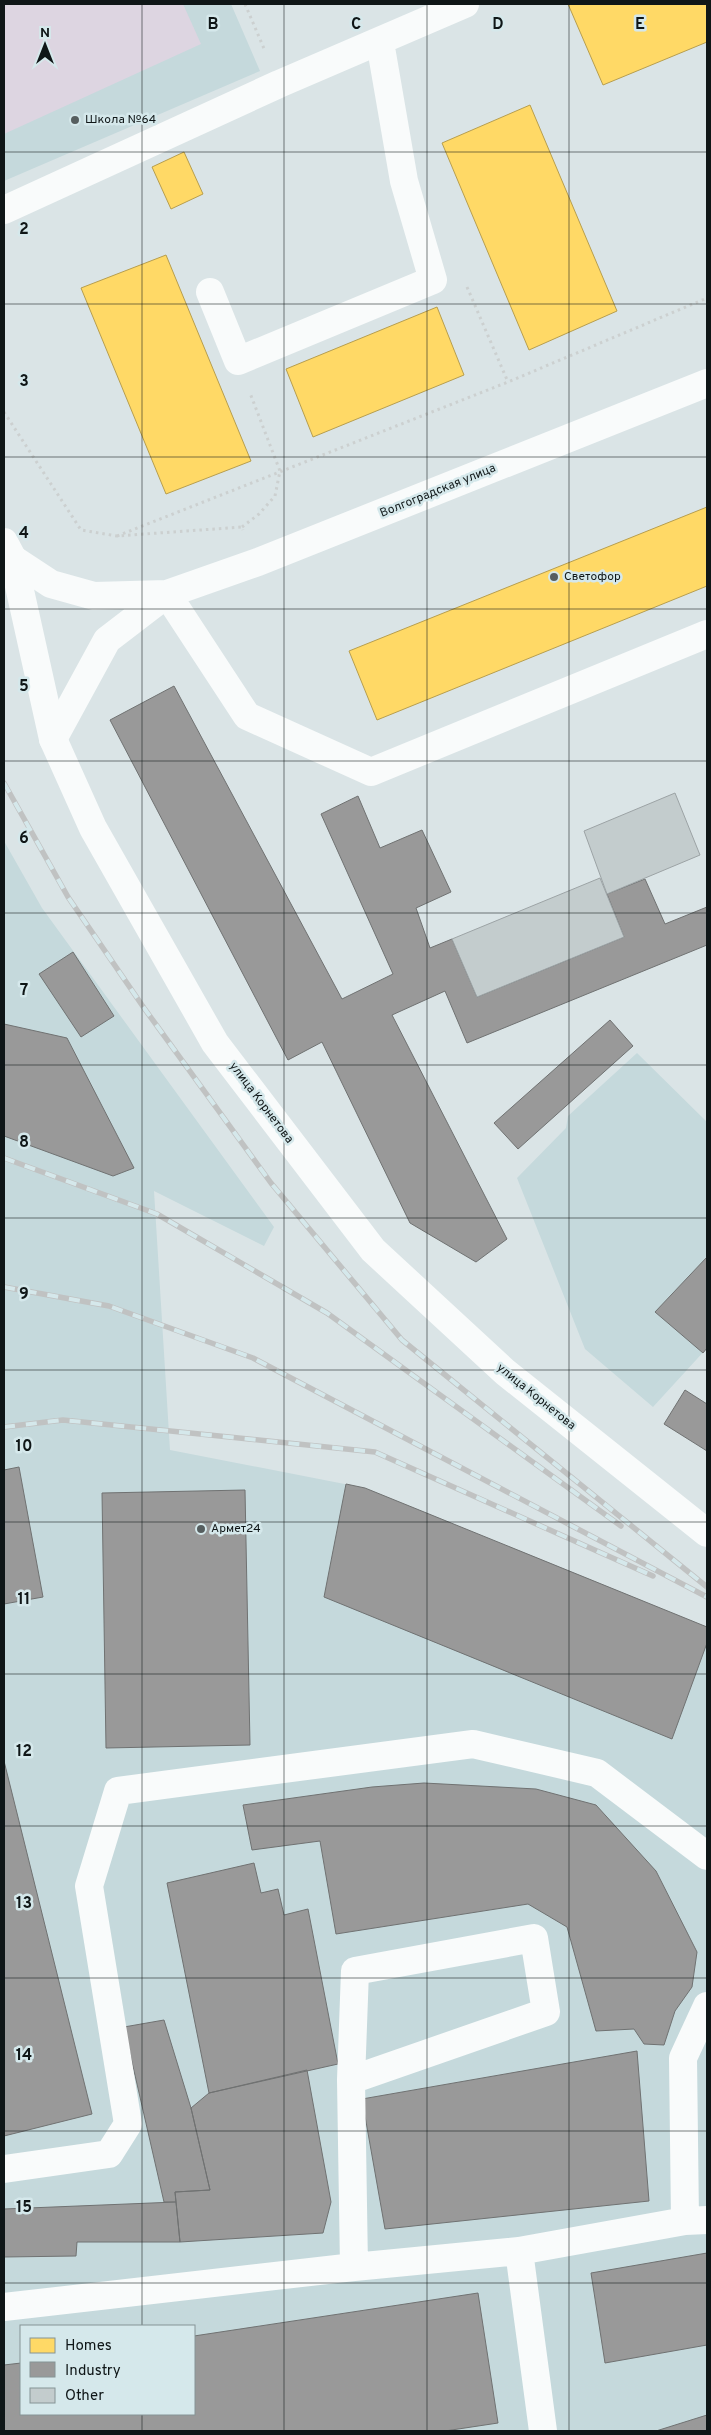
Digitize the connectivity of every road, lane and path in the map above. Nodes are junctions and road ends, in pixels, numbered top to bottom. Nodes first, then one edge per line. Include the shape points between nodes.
1 (245, 4) edge
2 (465, 4) edge
3 (380, 42) junction
4 (279, 84) junction
5 (4, 210) edge
6 (433, 280) junction
7 (210, 292) dead end
8 (707, 298) edge
9 (238, 361) junction
10 (508, 382) junction
11 (707, 383) edge
12 (4, 412) edge
13 (280, 471) junction
14 (242, 527) junction
15 (246, 535) dead end
16 (117, 536) junction
17 (8, 550) edge
18 (166, 594) junction
19 (707, 634) edge
20 (53, 739) junction
21 (707, 1533) edge
22 (707, 1856) edge
23 (707, 2006) edge
24 (350, 2080) junction
25 (4, 2169) edge
26 (696, 2220) edge
27 (519, 2251) junction
28 (354, 2267) junction
29 (4, 2308) edge
30 (543, 2431) edge

1 - 4 path
2 - 3 main road
3 - 4 main road
3 - 6 main road via 404,181
4 - 5 main road
6 - 9 main road
6 - 10 path via 464,281
7 - 9 main road
8 - 10 path
9 - 13 path
10 - 13 path
11 - 18 main road, Волгоградская улица via 258,562
12 - 16 path via 81,530
13 - 14 path via 275,496
13 - 16 path
14 - 15 path
14 - 16 path
17 - 18 main road via 51,584 94,596
17 - 20 main road, улица Корнетова
18 - 19 main road via 247,716 370,772
18 - 20 main road via 107,640
20 - 21 main road, улица Корнетова via 93,828 215,1043 373,1250 505,1372
22 - 25 main road via 597,1773 473,1744 118,1791 89,1886 128,2124 109,2154
23 - 26 main road via 683,2058
24 - 24 main road via 355,1971 534,1938 546,2012
24 - 28 main road
26 - 27 main road
27 - 28 main road
27 - 30 main road
28 - 29 main road

